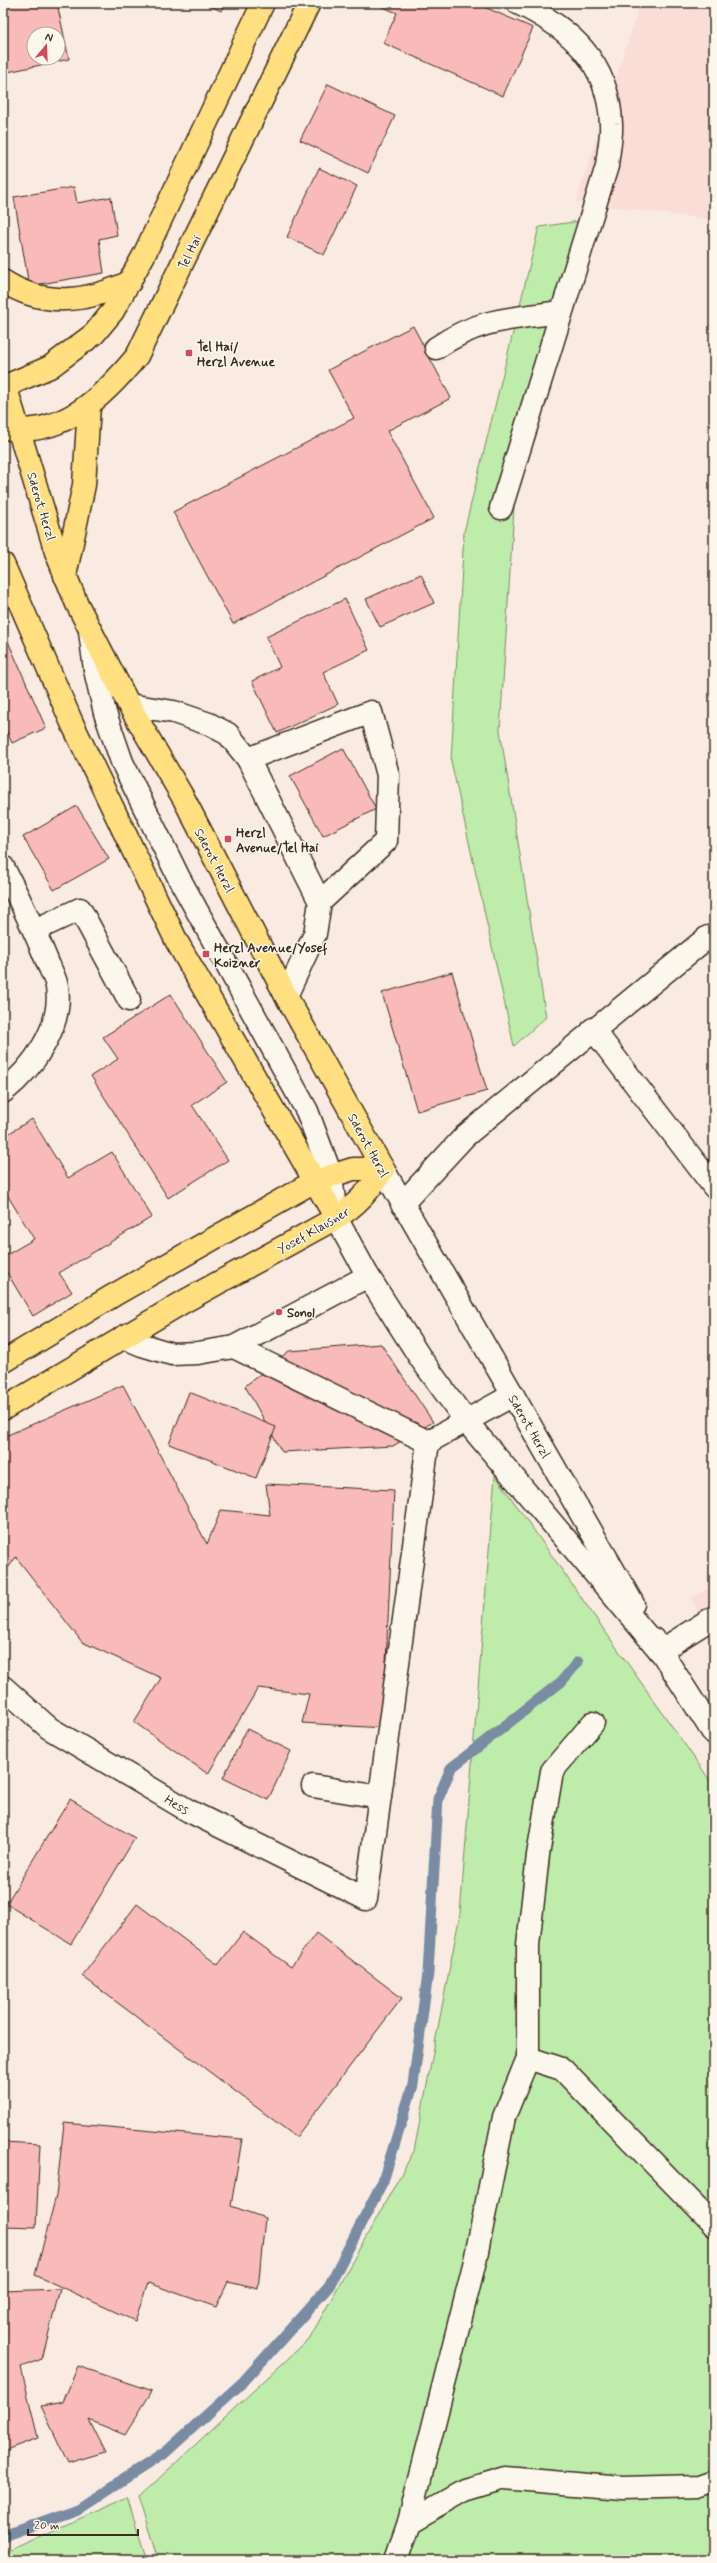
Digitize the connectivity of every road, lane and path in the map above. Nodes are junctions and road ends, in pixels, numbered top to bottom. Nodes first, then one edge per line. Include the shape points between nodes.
1 (263, 3) edge
2 (310, 3) edge
3 (518, 3) edge
4 (3, 280) edge
5 (130, 282) junction
6 (561, 312) junction
7 (436, 348) dead end
8 (4, 383) edge
9 (88, 406) junction
10 (11, 429) edge
11 (501, 508) dead end
12 (3, 564) edge
13 (65, 576) junction
14 (90, 631) junction
15 (129, 705) junction
16 (248, 759) junction
17 (3, 867) edge
18 (320, 902) junction
19 (35, 930) junction
20 (708, 936) dead end
21 (286, 996) junction
22 (129, 1000) dead end
23 (594, 1029) junction
24 (3, 1092) edge
25 (383, 1169) junction
26 (323, 1178) junction
27 (714, 1187) edge
28 (402, 1204) junction
29 (336, 1218) junction
30 (368, 1276) junction
31 (123, 1337) junction
32 (234, 1347) junction
33 (3, 1362) edge
34 (513, 1395) junction
35 (3, 1409) edge
36 (466, 1421) junction
37 (428, 1442) junction
38 (714, 1617) edge
39 (660, 1651) junction
40 (3, 1687) edge
41 (593, 1723) dead end
42 (714, 1734) edge
43 (313, 1786) dead end
44 (380, 1797) junction
45 (528, 2058) junction
46 (714, 2225) edge
47 (714, 2481) edge
48 (409, 2522) junction
49 (396, 2560) edge

1 - 5 main road
2 - 9 main road, Tel Hai via 137,356 112,386
3 - 6 street via 549,18 580,44 604,82 612,124 607,166
4 - 5 main road via 30,295 59,299 104,293
5 - 8 main road via 113,311 94,334 50,367
6 - 7 street via 490,321 458,333
6 - 11 street
8 - 10 main road, Sderot Herzl
9 - 10 main road, Tel Hai via 46,427
9 - 13 main road via 84,485
10 - 13 main road, Sderot Herzl
12 - 26 main road, Sderot Herzl via 72,724 177,942
13 - 14 main road, Sderot Herzl
14 - 15 main road, Sderot Herzl
14 - 26 street, Sderot Herzl via 95,670 105,713 122,762 179,878 307,1111
15 - 16 street via 174,712 209,724 228,734
15 - 21 main road, Sderot Herzl via 184,799
16 - 18 street
16 - 18 street via 371,712 388,775 386,841
17 - 19 street
18 - 21 street via 315,934
19 - 22 street via 80,909
19 - 24 street via 57,986 56,1009 50,1031 38,1054 17,1081
20 - 23 street
21 - 25 main road, Sderot Herzl
23 - 27 street
23 - 28 street via 465,1136
25 - 26 main road via 367,1168
25 - 28 street, Sderot Herzl
25 - 29 main road, Yosef Klausner via 376,1182 357,1204
26 - 29 main road, Sderot Herzl
26 - 33 main road via 114,1295
28 - 34 street, Sderot Herzl
29 - 30 street, Sderot Herzl
29 - 31 main road, Yosef Klausner
30 - 32 street
30 - 36 street, Sderot Herzl via 421,1359
31 - 32 street via 172,1354
31 - 35 main road, Yosef Klausner
32 - 37 street
34 - 36 street
34 - 39 street, Sderot Herzl
36 - 37 street
36 - 39 street, Sderot Herzl
37 - 44 street
38 - 39 street
39 - 42 street, Sderot Herzl
40 - 44 street, Hess via 49,1728 189,1811 366,1899
41 - 45 street via 552,1771 538,1855 528,1946
43 - 44 street
45 - 46 street via 562,2069
45 - 48 street via 504,2118 475,2261
47 - 48 street via 700,2486 622,2488 504,2478 465,2490
48 - 49 street

